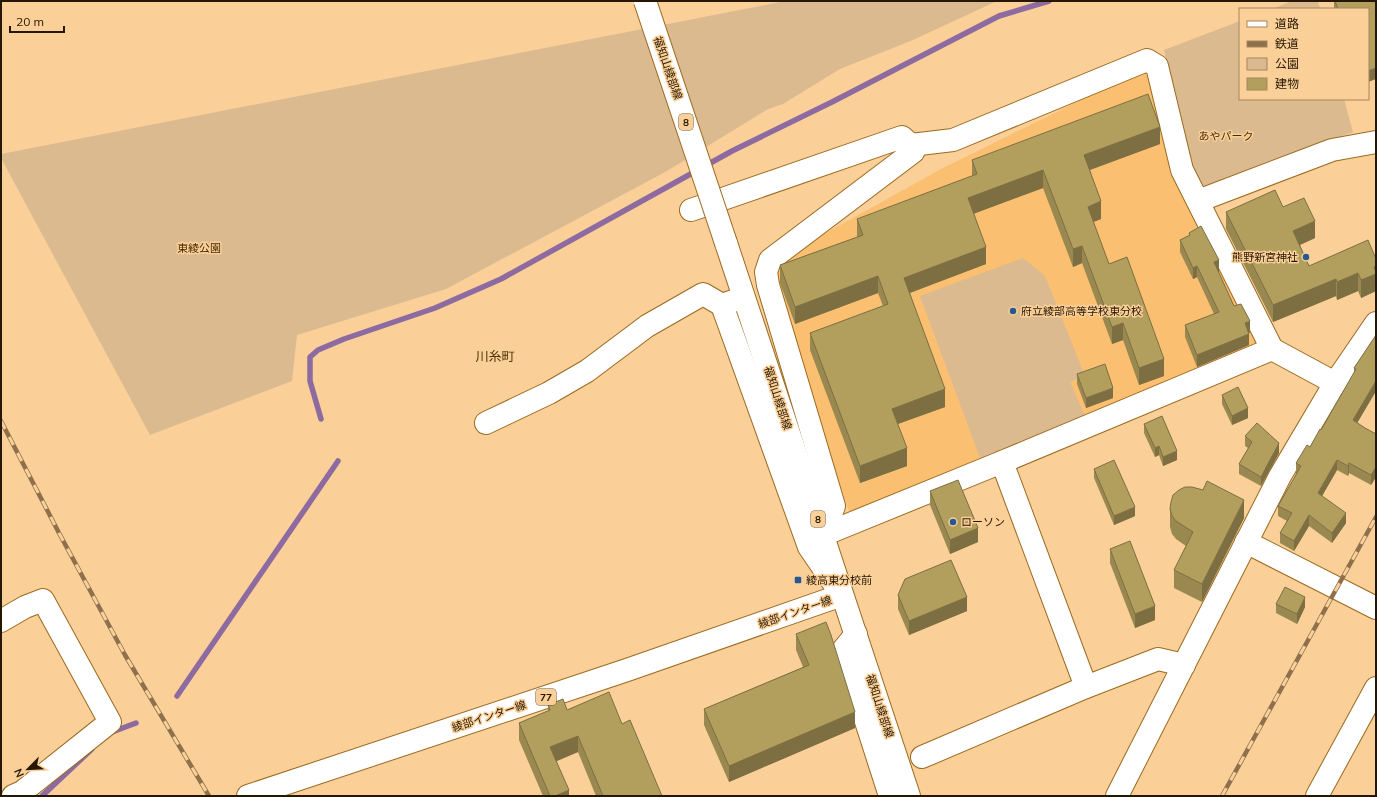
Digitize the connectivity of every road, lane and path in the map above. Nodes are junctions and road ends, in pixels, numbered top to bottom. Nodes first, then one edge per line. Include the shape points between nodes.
1 (645, 1) edge
2 (1376, 142) edge
3 (911, 145) junction
4 (1198, 201) junction
5 (691, 210) dead end
6 (1376, 323) edge
7 (1272, 349) junction
8 (1335, 383) junction
9 (486, 423) dead end
10 (1002, 462) junction
11 (823, 535) junction
12 (1246, 542) junction
13 (842, 595) junction
14 (1376, 608) edge
15 (1, 621) edge
16 (856, 634) junction
17 (1184, 665) junction
18 (1086, 687) junction
19 (1376, 688) edge
20 (922, 757) dead end
21 (13, 796) edge
22 (248, 796) edge
23 (890, 796) edge
24 (909, 796) edge
25 (1117, 796) edge
26 (1317, 796) edge

1 - 11 street, 福知山綾部線 / 8, bridge
2 - 4 street via 1332,150
3 - 4 street via 954,140 1147,60 1157,66 1182,170
3 - 5 street via 902,137
3 - 11 street via 912,152 770,260 766,272 764,286 834,506
4 - 7 street
6 - 8 street
7 - 8 street
7 - 10 street
8 - 12 street via 1280,476
9 - 13 street via 549,393 587,371 647,326 703,294 728,303 809,547
10 - 11 street
10 - 18 street
11 - 13 street, 福知山綾部線 / 8
12 - 14 street
12 - 17 street
13 - 16 street, 福知山綾部線 / 8
13 - 22 street, 綾部インター線 / 77 via 627,670
15 - 21 street via 43,600 110,722 22,792
16 - 23 street via 842,650
16 - 24 street, 福知山綾部線 / 8
17 - 18 street via 1158,659
17 - 25 street
18 - 20 street
19 - 26 street

